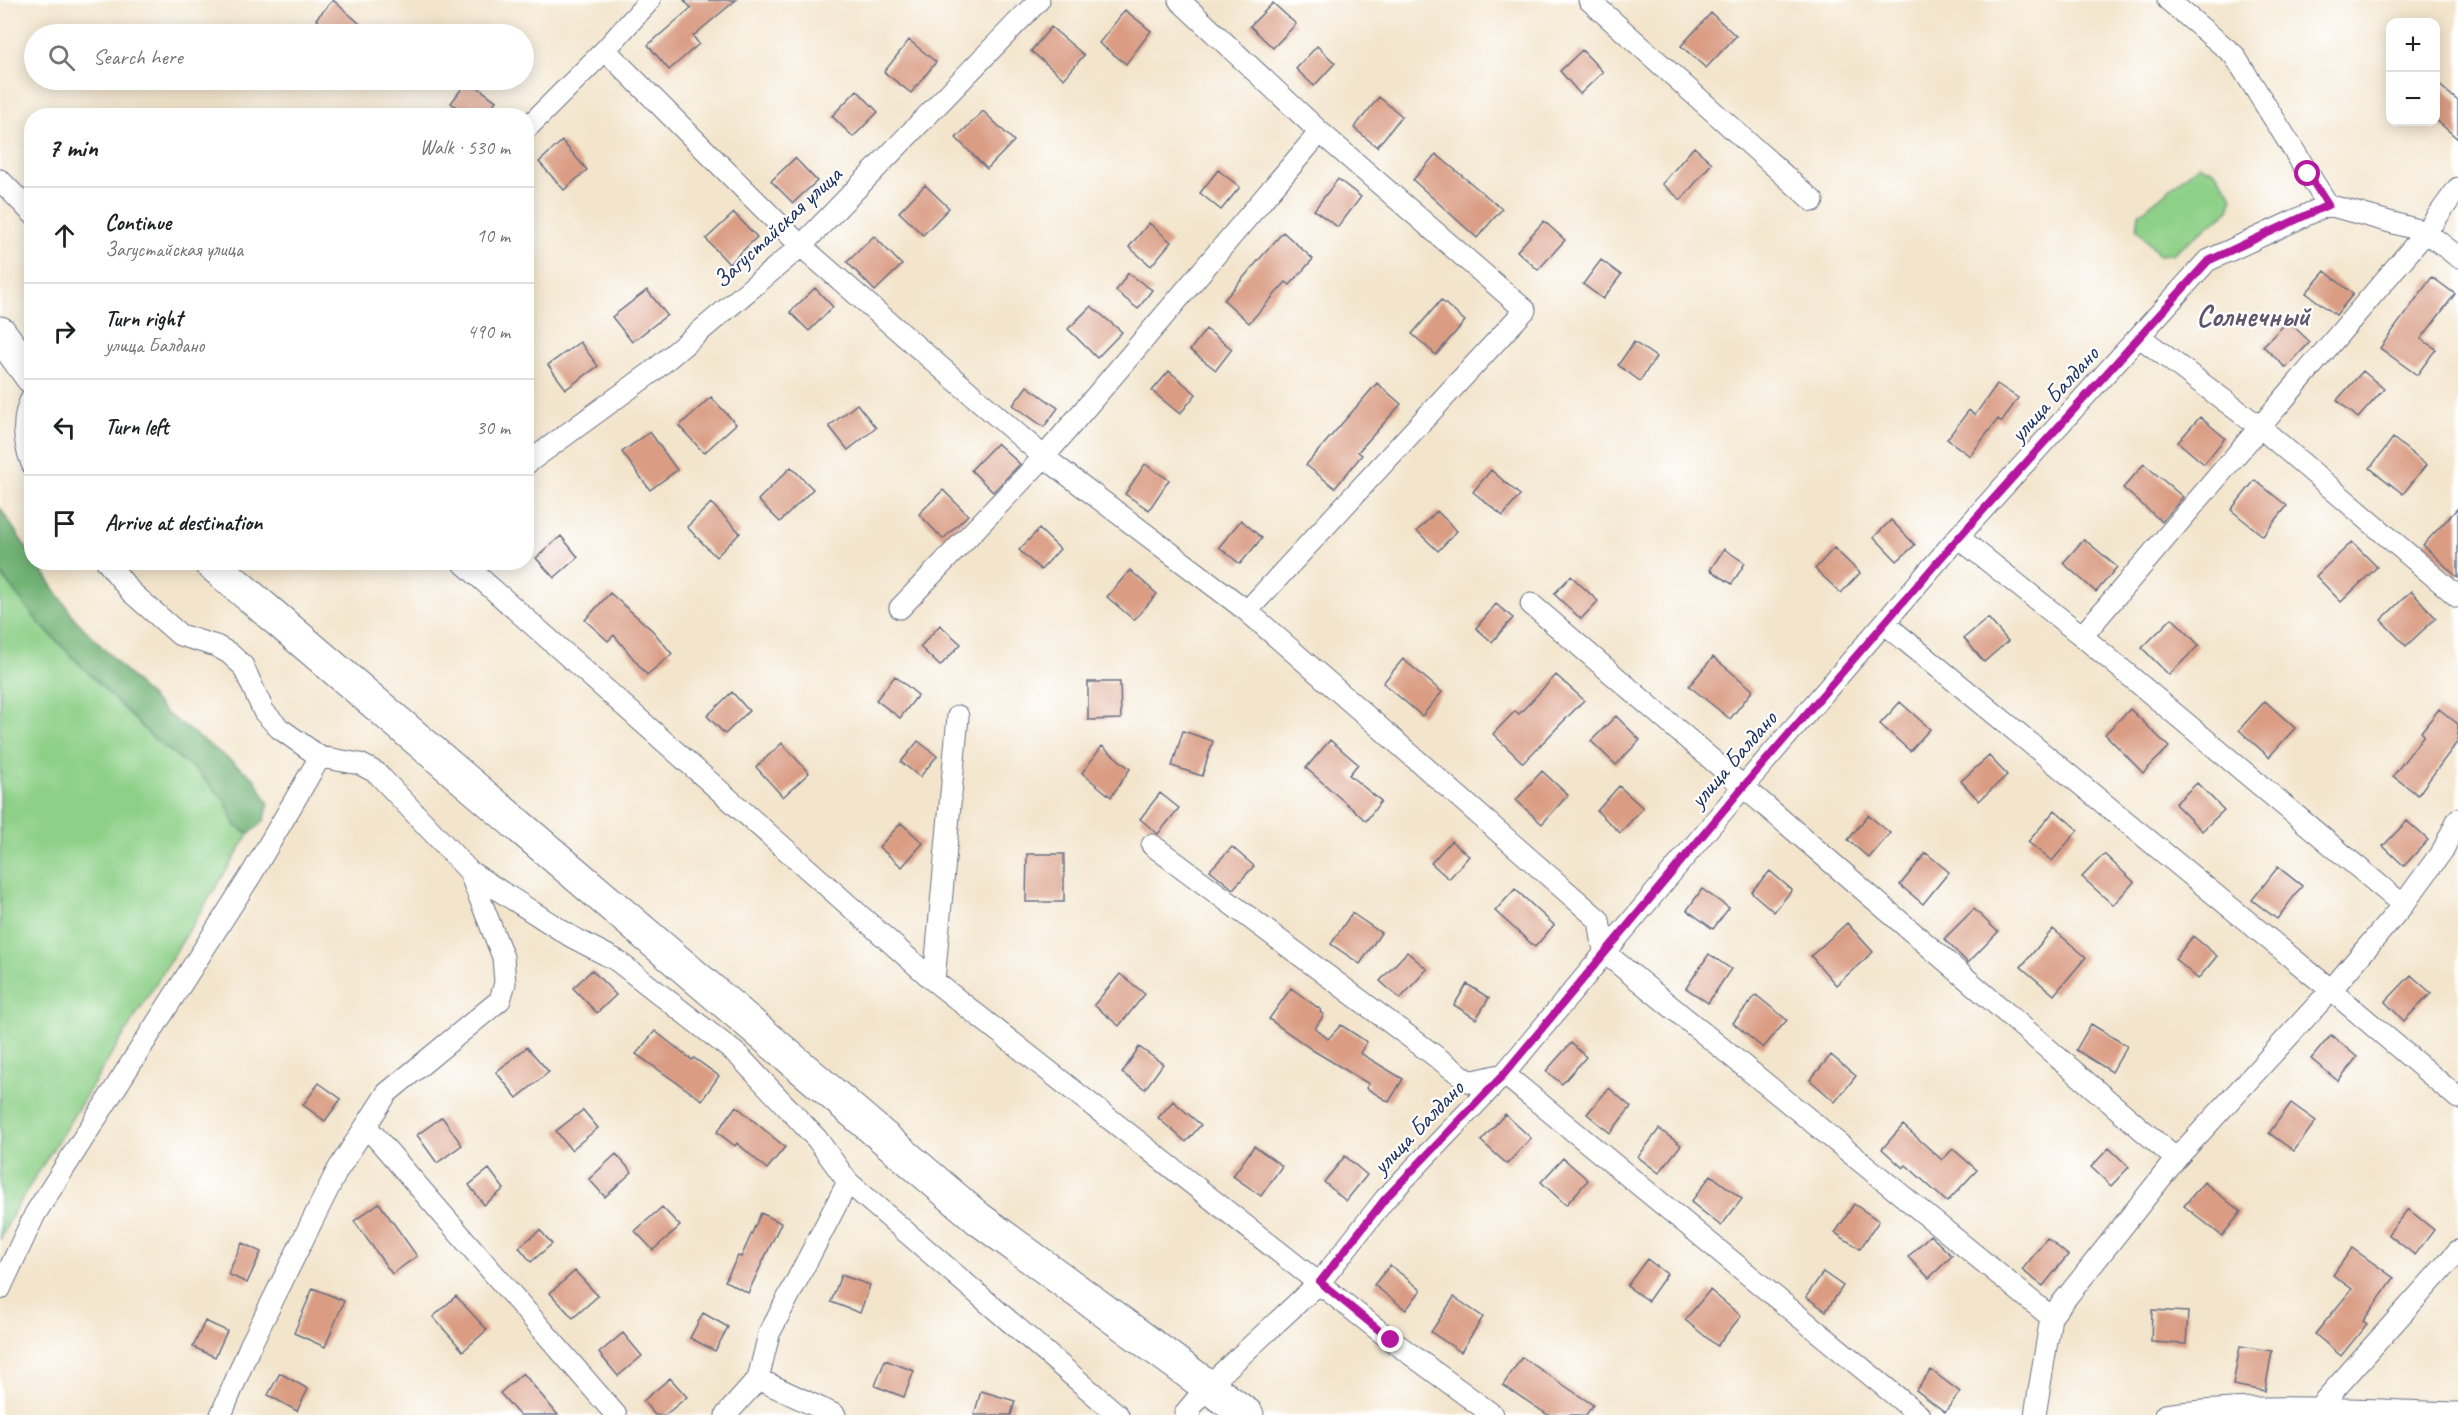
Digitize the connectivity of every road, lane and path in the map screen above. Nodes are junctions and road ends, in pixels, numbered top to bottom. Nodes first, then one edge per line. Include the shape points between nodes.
1 (650, 0) edge
2 (1039, 0) edge
3 (1179, 0) edge
4 (1588, 0) edge
5 (2168, 0) edge
6 (605, 50) junction
7 (534, 121) edge
8 (1320, 132) junction
9 (0, 180) edge
10 (2458, 188) edge
11 (1813, 201) dead end
12 (24, 205) edge
13 (2328, 205) junction
14 (2426, 232) junction
15 (801, 246) junction
16 (2458, 257) edge
17 (0, 333) edge
18 (2140, 337) junction
19 (24, 366) edge
20 (24, 423) edge
21 (2261, 428) junction
22 (24, 445) edge
23 (1044, 457) junction
24 (534, 458) edge
25 (1959, 537) junction
26 (113, 570) edge
27 (219, 570) edge
28 (471, 570) edge
29 (2458, 597) edge
30 (1531, 604) dead end
31 (900, 608) dead end
32 (1247, 611) junction
33 (1884, 624) junction
34 (2082, 636) junction
35 (958, 716) dead end
36 (321, 757) junction
37 (1743, 787) junction
38 (2458, 819) edge
39 (1152, 845) dead end
40 (469, 871) junction
41 (2403, 905) junction
42 (1604, 952) junction
43 (934, 981) junction
44 (2331, 990) junction
45 (1504, 1074) junction
46 (2458, 1098) edge
47 (367, 1127) junction
48 (2176, 1159) junction
49 (848, 1182) junction
50 (2458, 1251) edge
51 (1320, 1282) junction
52 (0, 1289) edge
53 (2051, 1317) junction
54 (758, 1379) junction
55 (1207, 1387) junction
56 (2318, 1408) junction
57 (2360, 1413) edge
58 (2458, 1413) edge
59 (1184, 1414) edge
60 (221, 1415) edge
61 (616, 1415) edge
62 (726, 1415) edge
63 (835, 1415) edge
64 (1118, 1415) edge
65 (1247, 1415) edge
66 (1493, 1415) edge
67 (1919, 1415) edge
68 (2035, 1415) edge
69 (2165, 1415) edge

1 - 6 street
2 - 15 street, Загустайская улица
3 - 8 street
4 - 11 street
5 - 13 street via 2234,55
6 - 7 street
6 - 15 street
8 - 23 street
8 - 32 street via 1525,310
9 - 12 street
10 - 14 street
13 - 14 street
13 - 18 street, улица Балдано via 2208,261
14 - 16 street
14 - 21 street
15 - 23 street
15 - 24 street, Загустайская улица via 652,372
17 - 19 main road
18 - 21 street
18 - 25 street, улица Балдано
20 - 22 street
21 - 29 street
21 - 34 street
23 - 31 street
23 - 32 street
25 - 33 street, улица Балдано
25 - 34 street
26 - 36 street via 131,592 180,635 229,653 243,666 264,712 279,728
27 - 55 main road via 979,1219
28 - 43 street
30 - 37 street
32 - 42 street via 1599,920
33 - 37 street, улица Балдано
33 - 44 street
34 - 41 street
35 - 43 street
36 - 40 street via 360,764 377,773
36 - 52 street via 251,875 35,1214
37 - 42 street, улица Балдано
37 - 48 street
38 - 41 street via 2443,850
39 - 45 street via 1470,1082
40 - 47 street via 503,957 505,983 500,1000 387,1093
40 - 49 street via 570,936 616,960 738,1055 817,1139
41 - 44 street
42 - 45 street, улица Балдано
42 - 53 street
43 - 51 street
44 - 46 street
44 - 48 street
45 - 51 street, улица Балдано via 1385,1199
45 - 67 street
47 - 60 street via 337,1171 250,1346
47 - 61 street
48 - 53 street
49 - 54 street via 769,1334
49 - 64 street
50 - 56 street
51 - 55 street, улица Балдано
51 - 66 street
53 - 68 street
54 - 62 street
54 - 63 street
55 - 59 street, улица Балдано
55 - 65 main road
56 - 57 street
56 - 69 street via 2213,1409
57 - 58 street

